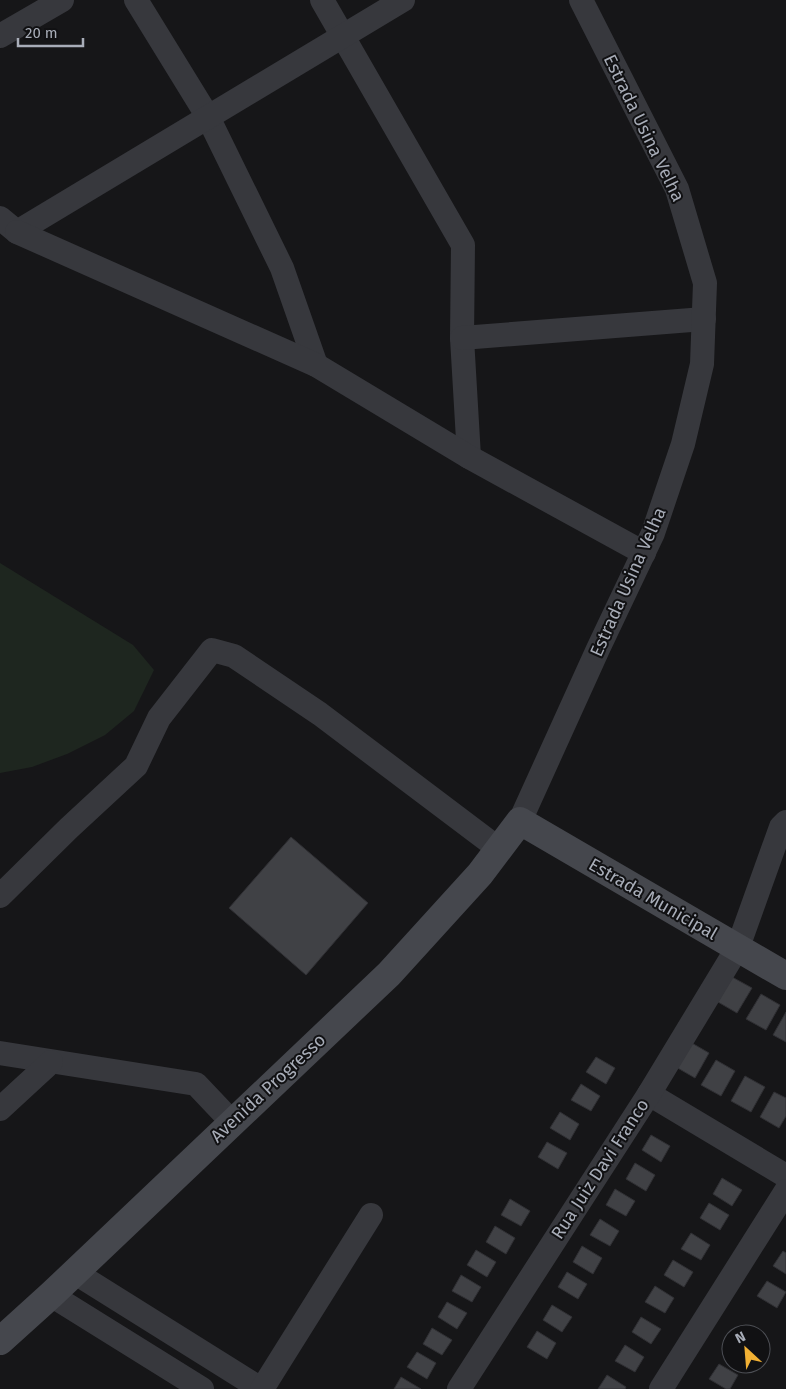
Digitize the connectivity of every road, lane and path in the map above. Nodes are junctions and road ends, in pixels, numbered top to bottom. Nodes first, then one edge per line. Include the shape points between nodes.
1 (62, 0) edge
2 (136, 0) edge
3 (322, 0) edge
4 (403, 0) edge
5 (581, 0) edge
6 (0, 36) edge
7 (343, 36) junction
8 (208, 117) junction
9 (9, 225) edge
10 (704, 319) junction
11 (462, 338) junction
12 (316, 365) junction
13 (469, 457) junction
14 (644, 553) junction
15 (520, 821) junction
16 (786, 822) edge
17 (499, 849) junction
18 (0, 896) edge
19 (738, 947) junction
20 (786, 976) edge
21 (0, 1053) edge
22 (51, 1062) junction
23 (649, 1094) junction
24 (0, 1109) edge
25 (232, 1122) junction
26 (786, 1176) edge
27 (786, 1191) edge
28 (370, 1215) dead end
29 (74, 1272) junction
30 (51, 1295) junction
31 (0, 1341) edge
32 (202, 1389) edge
33 (262, 1389) edge
34 (459, 1389) edge
35 (661, 1389) edge

1 - 6 street
2 - 8 street
3 - 7 street
4 - 7 street
5 - 10 street, Estrada Usina Velha via 677,189 705,283
7 - 8 street
7 - 11 street via 463,245
8 - 9 street
8 - 12 street via 282,268
9 - 12 street
10 - 11 street
10 - 14 street, Estrada Usina Velha via 702,364 684,444
11 - 13 street
12 - 13 street
13 - 14 street
14 - 15 street, Estrada Usina Velha
15 - 17 street, Avenida Progresso
15 - 19 street, Estrada Municipal
16 - 19 street, Rua Juiz Davi Franco via 781,827
17 - 18 street via 320,714 234,656 212,650 159,718 136,766
17 - 25 street, Avenida Progresso via 389,974
19 - 20 street, Estrada Municipal
19 - 23 street, Rua Juiz Davi Franco
21 - 22 street
22 - 24 street
22 - 25 street via 196,1084
23 - 26 street
23 - 34 street, Rua Juiz Davi Franco
25 - 29 street, Avenida Progresso
27 - 35 street
28 - 33 street
29 - 30 street, Avenida Progresso
29 - 33 street
30 - 31 street, Avenida Progresso
30 - 32 street

